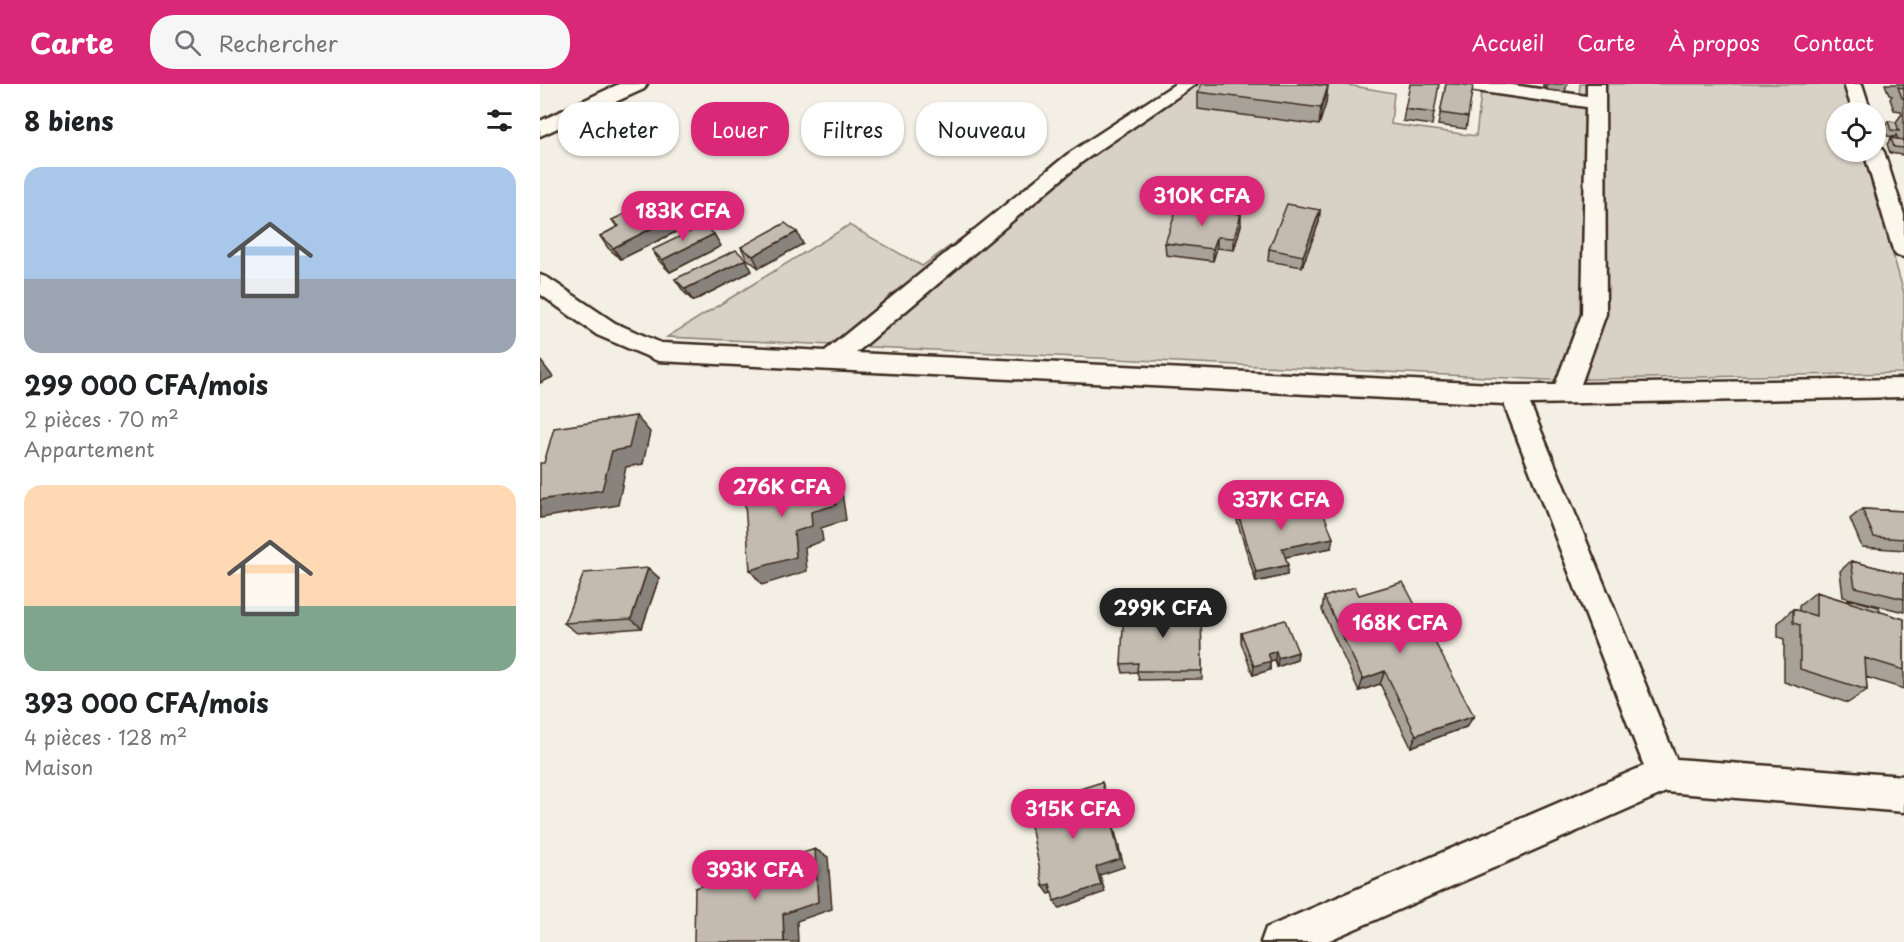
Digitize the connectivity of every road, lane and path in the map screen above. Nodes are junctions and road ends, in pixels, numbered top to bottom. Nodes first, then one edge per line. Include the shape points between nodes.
1 (636, 84) edge
2 (1187, 84) edge
3 (1469, 84) edge
4 (1853, 84) edge
5 (1595, 93) edge
6 (1859, 102) edge
7 (540, 129) edge
8 (1877, 162) edge
9 (1904, 250) edge
10 (540, 283) edge
11 (831, 360) junction
12 (1904, 388) edge
13 (1513, 395) junction
14 (1564, 395) junction
15 (1665, 775) junction
16 (1904, 794) edge
17 (1280, 942) edge

1 - 7 main road
2 - 11 street via 1075,159
3 - 5 street
4 - 6 street
5 - 14 street via 1594,314
8 - 9 street
10 - 11 street via 606,329 658,352
11 - 13 street
12 - 14 street
13 - 14 street
13 - 15 street
15 - 16 street
15 - 17 street

